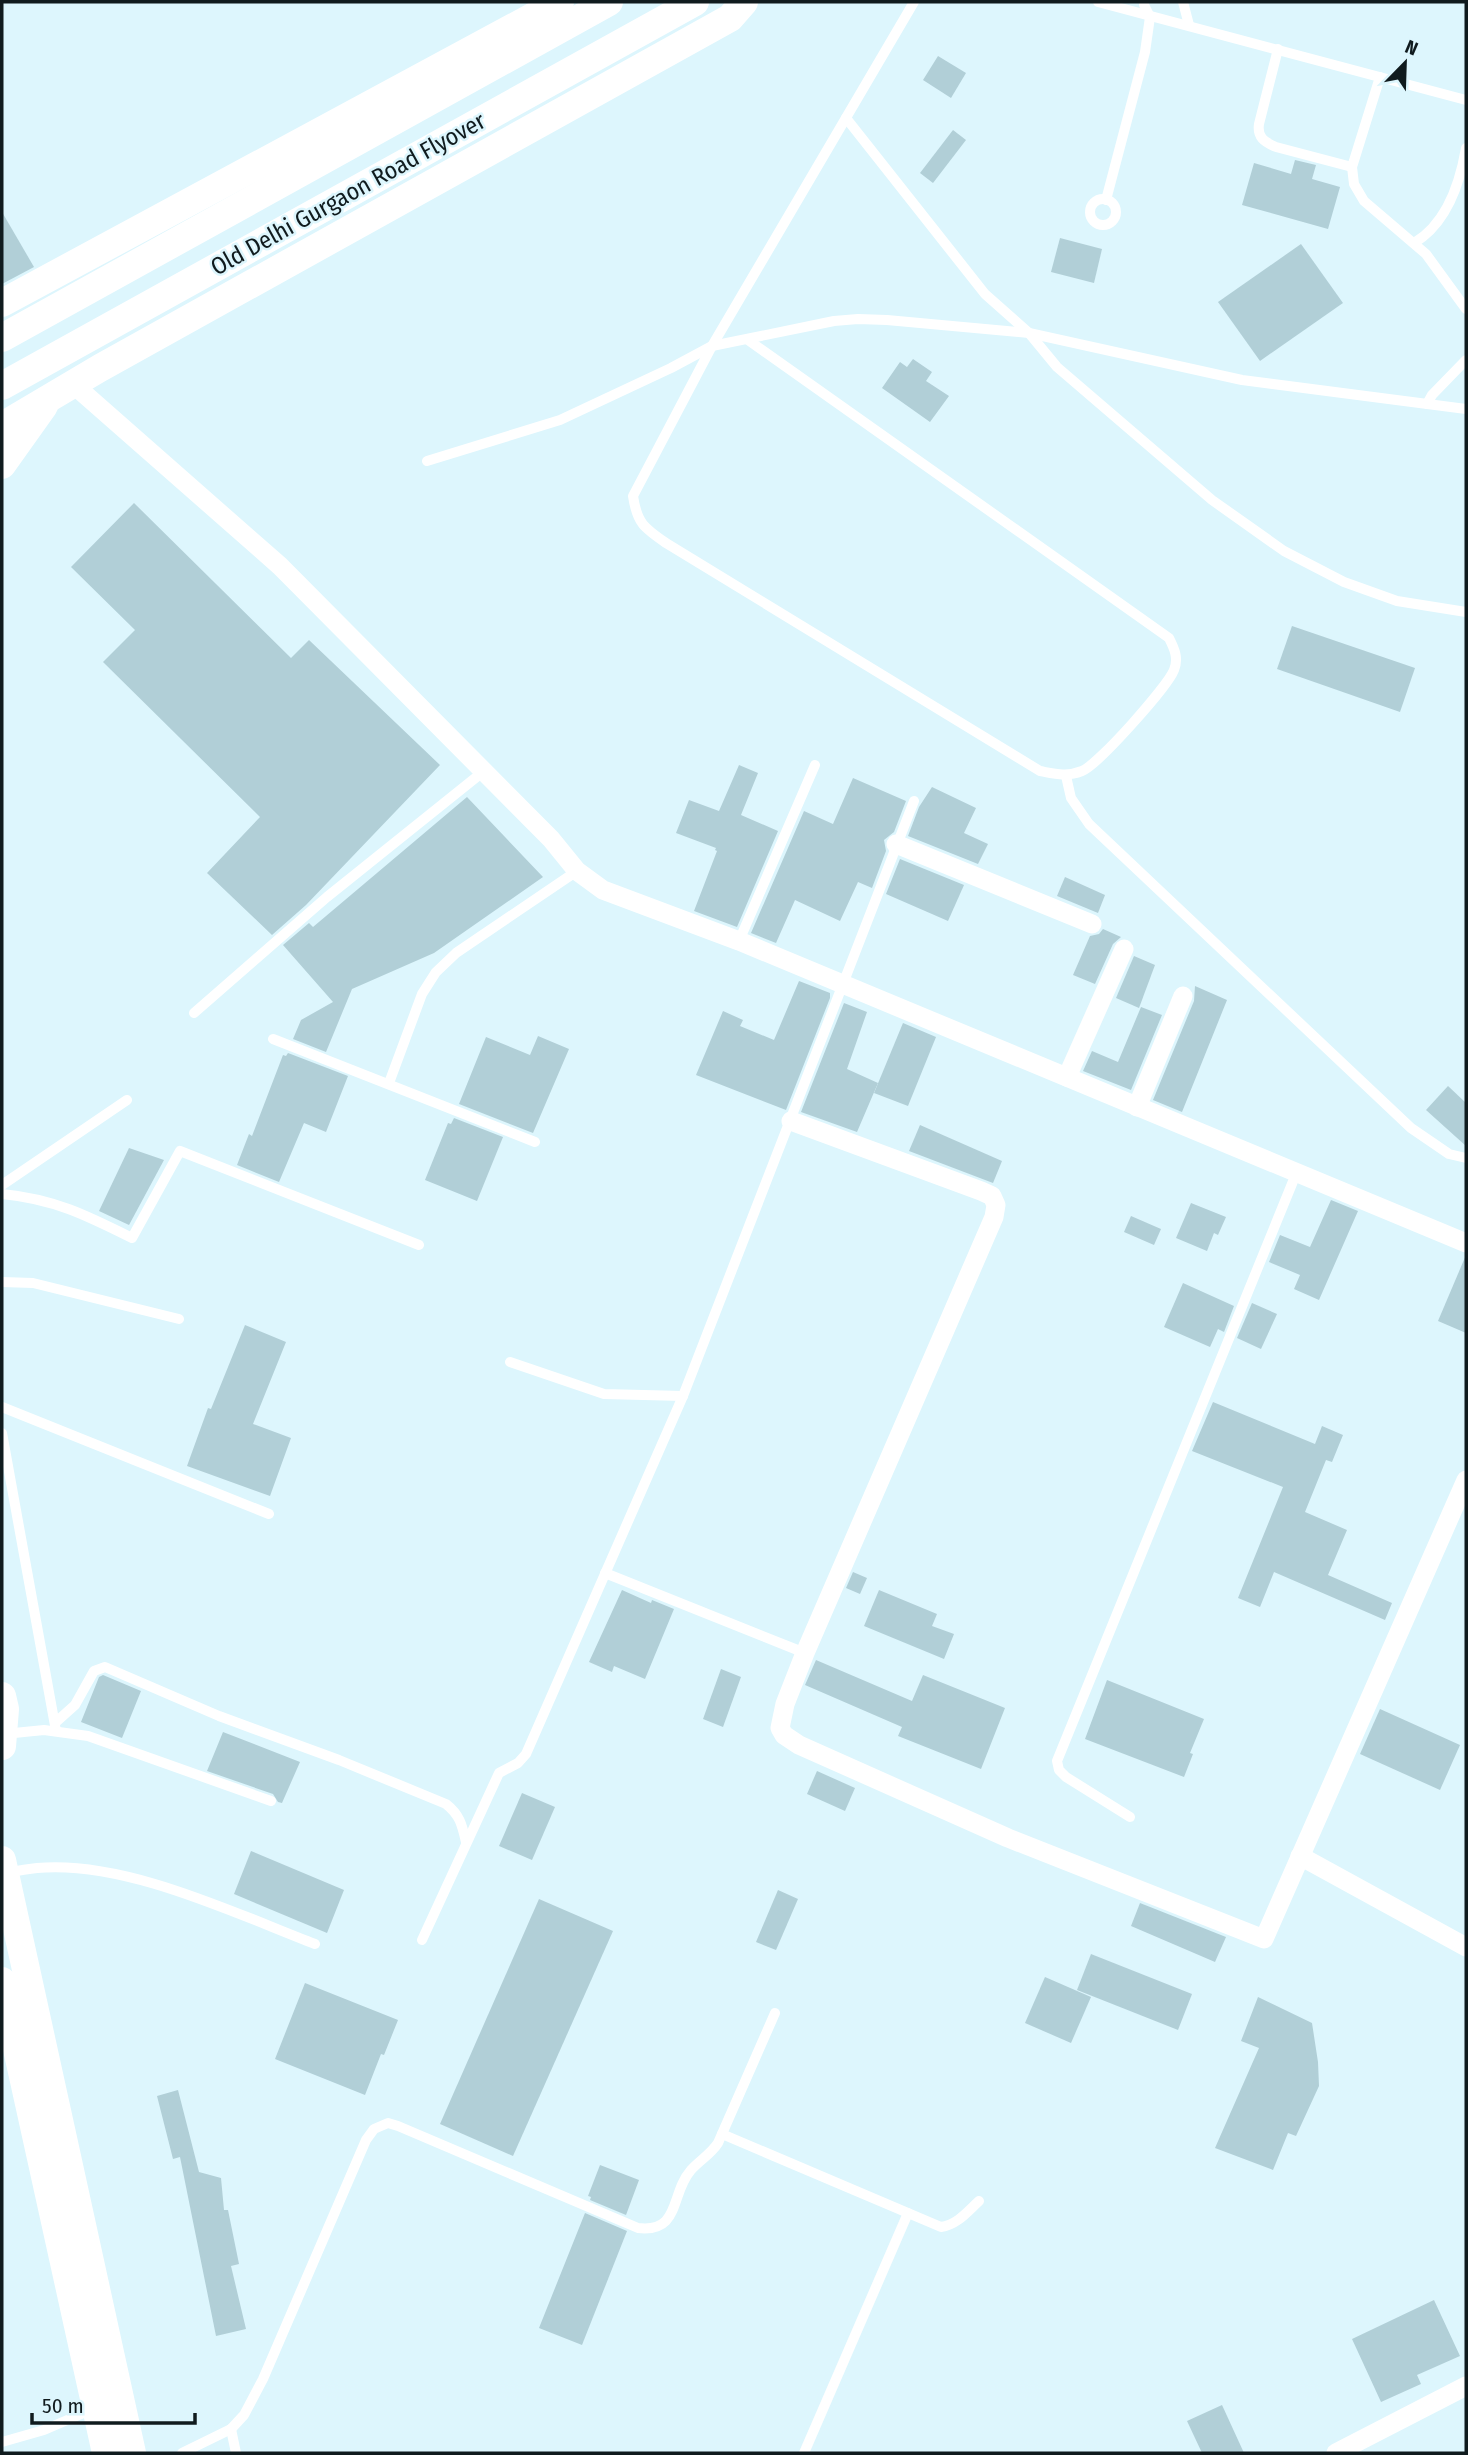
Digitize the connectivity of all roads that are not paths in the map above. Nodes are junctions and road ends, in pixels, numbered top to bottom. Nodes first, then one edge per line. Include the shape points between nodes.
1 (559, 2) edge
2 (609, 2) edge
3 (695, 2) edge
4 (744, 2) edge
5 (914, 2) edge
6 (1098, 2) edge
7 (1132, 2) edge
8 (1183, 2) edge
9 (1146, 3) edge
10 (1150, 17) junction
11 (1189, 25) junction
12 (1278, 49) junction
13 (1380, 77) junction
14 (1466, 100) edge
15 (846, 118) junction
16 (1466, 148) edge
17 (1352, 167) junction
18 (1106, 200) dead end
19 (1414, 243) junction
20 (2, 303) edge
21 (1466, 309) edge
22 (1029, 333) junction
23 (2, 338) edge
24 (748, 340) junction
25 (712, 345) junction
26 (1466, 360) edge
27 (2, 386) edge
28 (61, 391) junction
29 (1427, 404) junction
30 (1466, 408) edge
31 (2, 426) edge
32 (427, 461) dead end
33 (2, 465) edge
34 (1466, 612) edge
35 (815, 765) dead end
36 (484, 771) junction
37 (1066, 776) junction
38 (914, 801) dead end
39 (896, 844) junction
40 (577, 872) junction
41 (1092, 924) dead end
42 (739, 941) junction
43 (1124, 949) dead end
44 (842, 985) junction
45 (1183, 996) dead end
46 (194, 1013) dead end
47 (273, 1040) dead end
48 (1067, 1077) junction
49 (389, 1083) junction
50 (127, 1100) dead end
51 (1137, 1107) junction
52 (791, 1121) junction
53 (535, 1142) dead end
54 (1466, 1158) edge
55 (1296, 1174) junction
56 (2, 1185) edge
57 (2, 1194) edge
58 (1466, 1243) edge
59 (419, 1245) dead end
60 (2, 1282) edge
61 (179, 1319) dead end
62 (510, 1362) dead end
63 (683, 1396) junction
64 (2, 1407) edge
65 (2, 1433) edge
66 (1466, 1480) edge
67 (269, 1514) dead end
68 (605, 1573) junction
69 (805, 1653) junction
70 (2, 1696) edge
71 (56, 1727) junction
72 (3, 1740) edge
73 (271, 1801) dead end
74 (1130, 1817) dead end
75 (467, 1843) junction
76 (1300, 1856) junction
77 (3, 1867) edge
78 (422, 1941) dead end
79 (315, 1944) dead end
80 (1466, 1947) edge
81 (2, 1981) edge
82 (775, 2013) dead end
83 (722, 2134) junction
84 (979, 2202) dead end
85 (908, 2213) junction
86 (1466, 2386) edge
87 (108, 2405) junction
88 (231, 2429) junction
89 (1376, 2433) junction
90 (2, 2442) edge
91 (106, 2453) edge
92 (132, 2453) edge
93 (182, 2453) edge
94 (236, 2453) edge
95 (804, 2453) edge
96 (1335, 2453) edge
97 (1379, 2453) edge

1 - 20 main road
2 - 23 main road, Old Delhi Gurgaon Road Flyover
3 - 27 main road, Old Delhi Gurgaon Road Flyover
4 - 28 main road via 730,18
5 - 15 lane
6 - 10 lane
7 - 9 lane
8 - 11 lane
9 - 10 lane
10 - 11 lane
10 - 18 lane
11 - 12 lane
12 - 13 lane
12 - 17 lane via 1260,136 1276,147
13 - 14 lane
13 - 17 lane
15 - 22 lane via 985,294
15 - 25 lane
16 - 19 lane via 1446,208 1426,236
17 - 19 lane via 1354,184 1364,201
19 - 21 lane
22 - 24 lane via 858,319
22 - 29 lane via 1242,380
22 - 34 lane via 1056,368 1212,500 1284,551 1344,582 1397,601
24 - 25 lane
24 - 37 lane via 1169,638 1176,654 1174,670 1159,691 1101,757 1086,770
25 - 32 lane via 560,420
25 - 37 lane via 634,496 644,527 1040,771
26 - 29 lane
28 - 31 main road
28 - 33 main road
28 - 36 street via 280,565
29 - 30 lane
35 - 42 lane
36 - 40 street
36 - 46 lane via 327,897
37 - 54 lane via 1071,798 1089,824 1412,1128 1449,1154
38 - 39 lane
39 - 41 street
39 - 44 lane
40 - 42 street via 603,890
40 - 49 lane via 456,953 436,972 422,994
42 - 44 street
43 - 48 street
44 - 48 street
44 - 52 lane
45 - 51 street
47 - 49 lane
48 - 51 street
49 - 53 lane
50 - 56 lane
51 - 55 street
52 - 63 lane
52 - 69 street via 981,1191 992,1196 996,1205
55 - 58 street
55 - 74 lane via 1057,1761 1066,1777
57 - 59 lane via 59,1204 132,1238 180,1150
60 - 61 lane via 33,1283
62 - 63 lane via 604,1394
63 - 68 lane
64 - 67 lane
65 - 71 lane
66 - 76 street
68 - 69 lane
68 - 75 lane via 526,1754 499,1773
69 - 76 street via 780,1720 784,1735 1008,1838 1264,1939
70 - 72 main road
71 - 72 lane
71 - 73 lane
71 - 75 lane via 94,1671 105,1667 446,1804 462,1823
75 - 78 lane
76 - 80 street
77 - 79 lane via 93,1870 127,1877 170,1888
77 - 87 main road via 58,2108
81 - 87 main road
82 - 83 lane
83 - 85 lane
83 - 88 lane via 712,2152 691,2170 669,2218 651,2229 638,2228 398,2126 388,2123 374,2129 263,2379
84 - 85 lane via 948,2226
85 - 95 lane
86 - 89 street
87 - 90 lane
87 - 91 main road
87 - 92 main road
88 - 93 lane
88 - 94 lane
89 - 96 street
89 - 97 street

